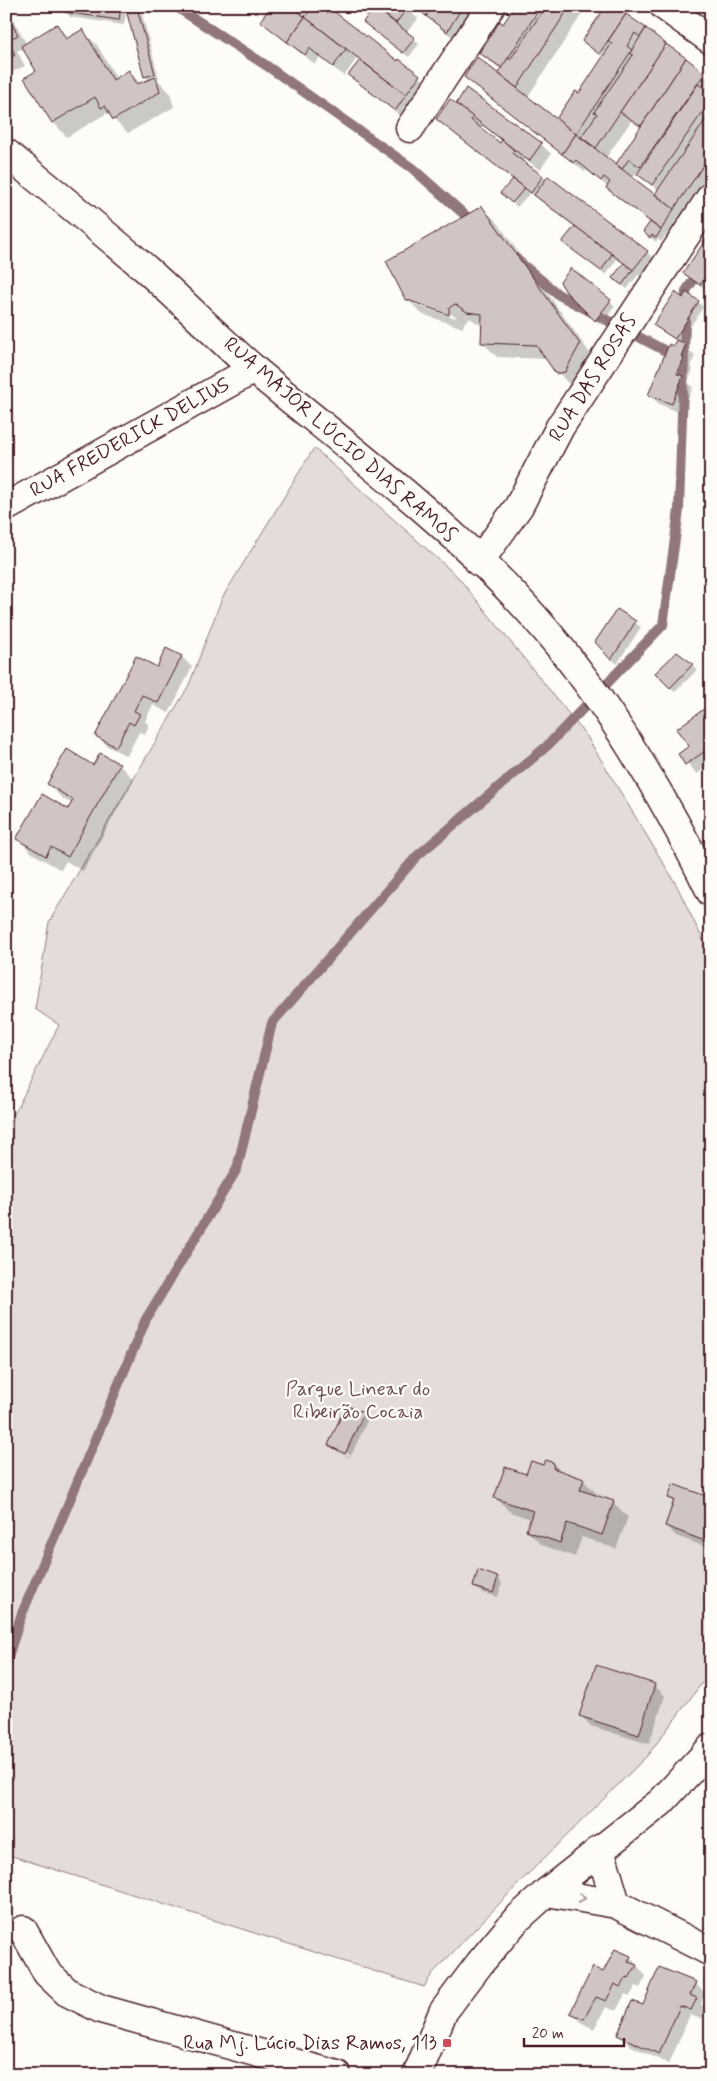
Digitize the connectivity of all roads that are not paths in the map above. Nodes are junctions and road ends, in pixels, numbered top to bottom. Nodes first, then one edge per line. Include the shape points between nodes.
1 (490, 6) edge
2 (664, 6) edge
3 (711, 40) edge
4 (410, 128) dead end
5 (6, 153) edge
6 (711, 197) edge
7 (254, 369) junction
8 (6, 507) edge
9 (479, 562) junction
10 (711, 892) edge
11 (711, 1748) edge
12 (600, 1849) junction
13 (547, 1892) junction
14 (616, 1904) junction
15 (23, 1930) dead end
16 (711, 1952) edge
17 (337, 2075) edge
18 (417, 2075) edge

1 - 4 street
2 - 3 street
5 - 7 street, RUA MAJOR LÚCIO DIAS RAMOS via 146,269
6 - 9 street, RUA DAS ROSAS via 560,427 519,506
7 - 8 street, RUA FREDERICK DELIUS
7 - 9 street, RUA MAJOR LÚCIO DIAS RAMOS via 396,484
9 - 10 street, RUA MAJOR LÚCIO DIAS RAMOS via 518,599 612,716
11 - 12 street via 661,1802
12 - 13 street
12 - 14 street
13 -> 14 street
13 - 18 street via 516,1920 443,2012
14 - 16 street
15 - 17 street via 47,1973 67,1992 101,2009

